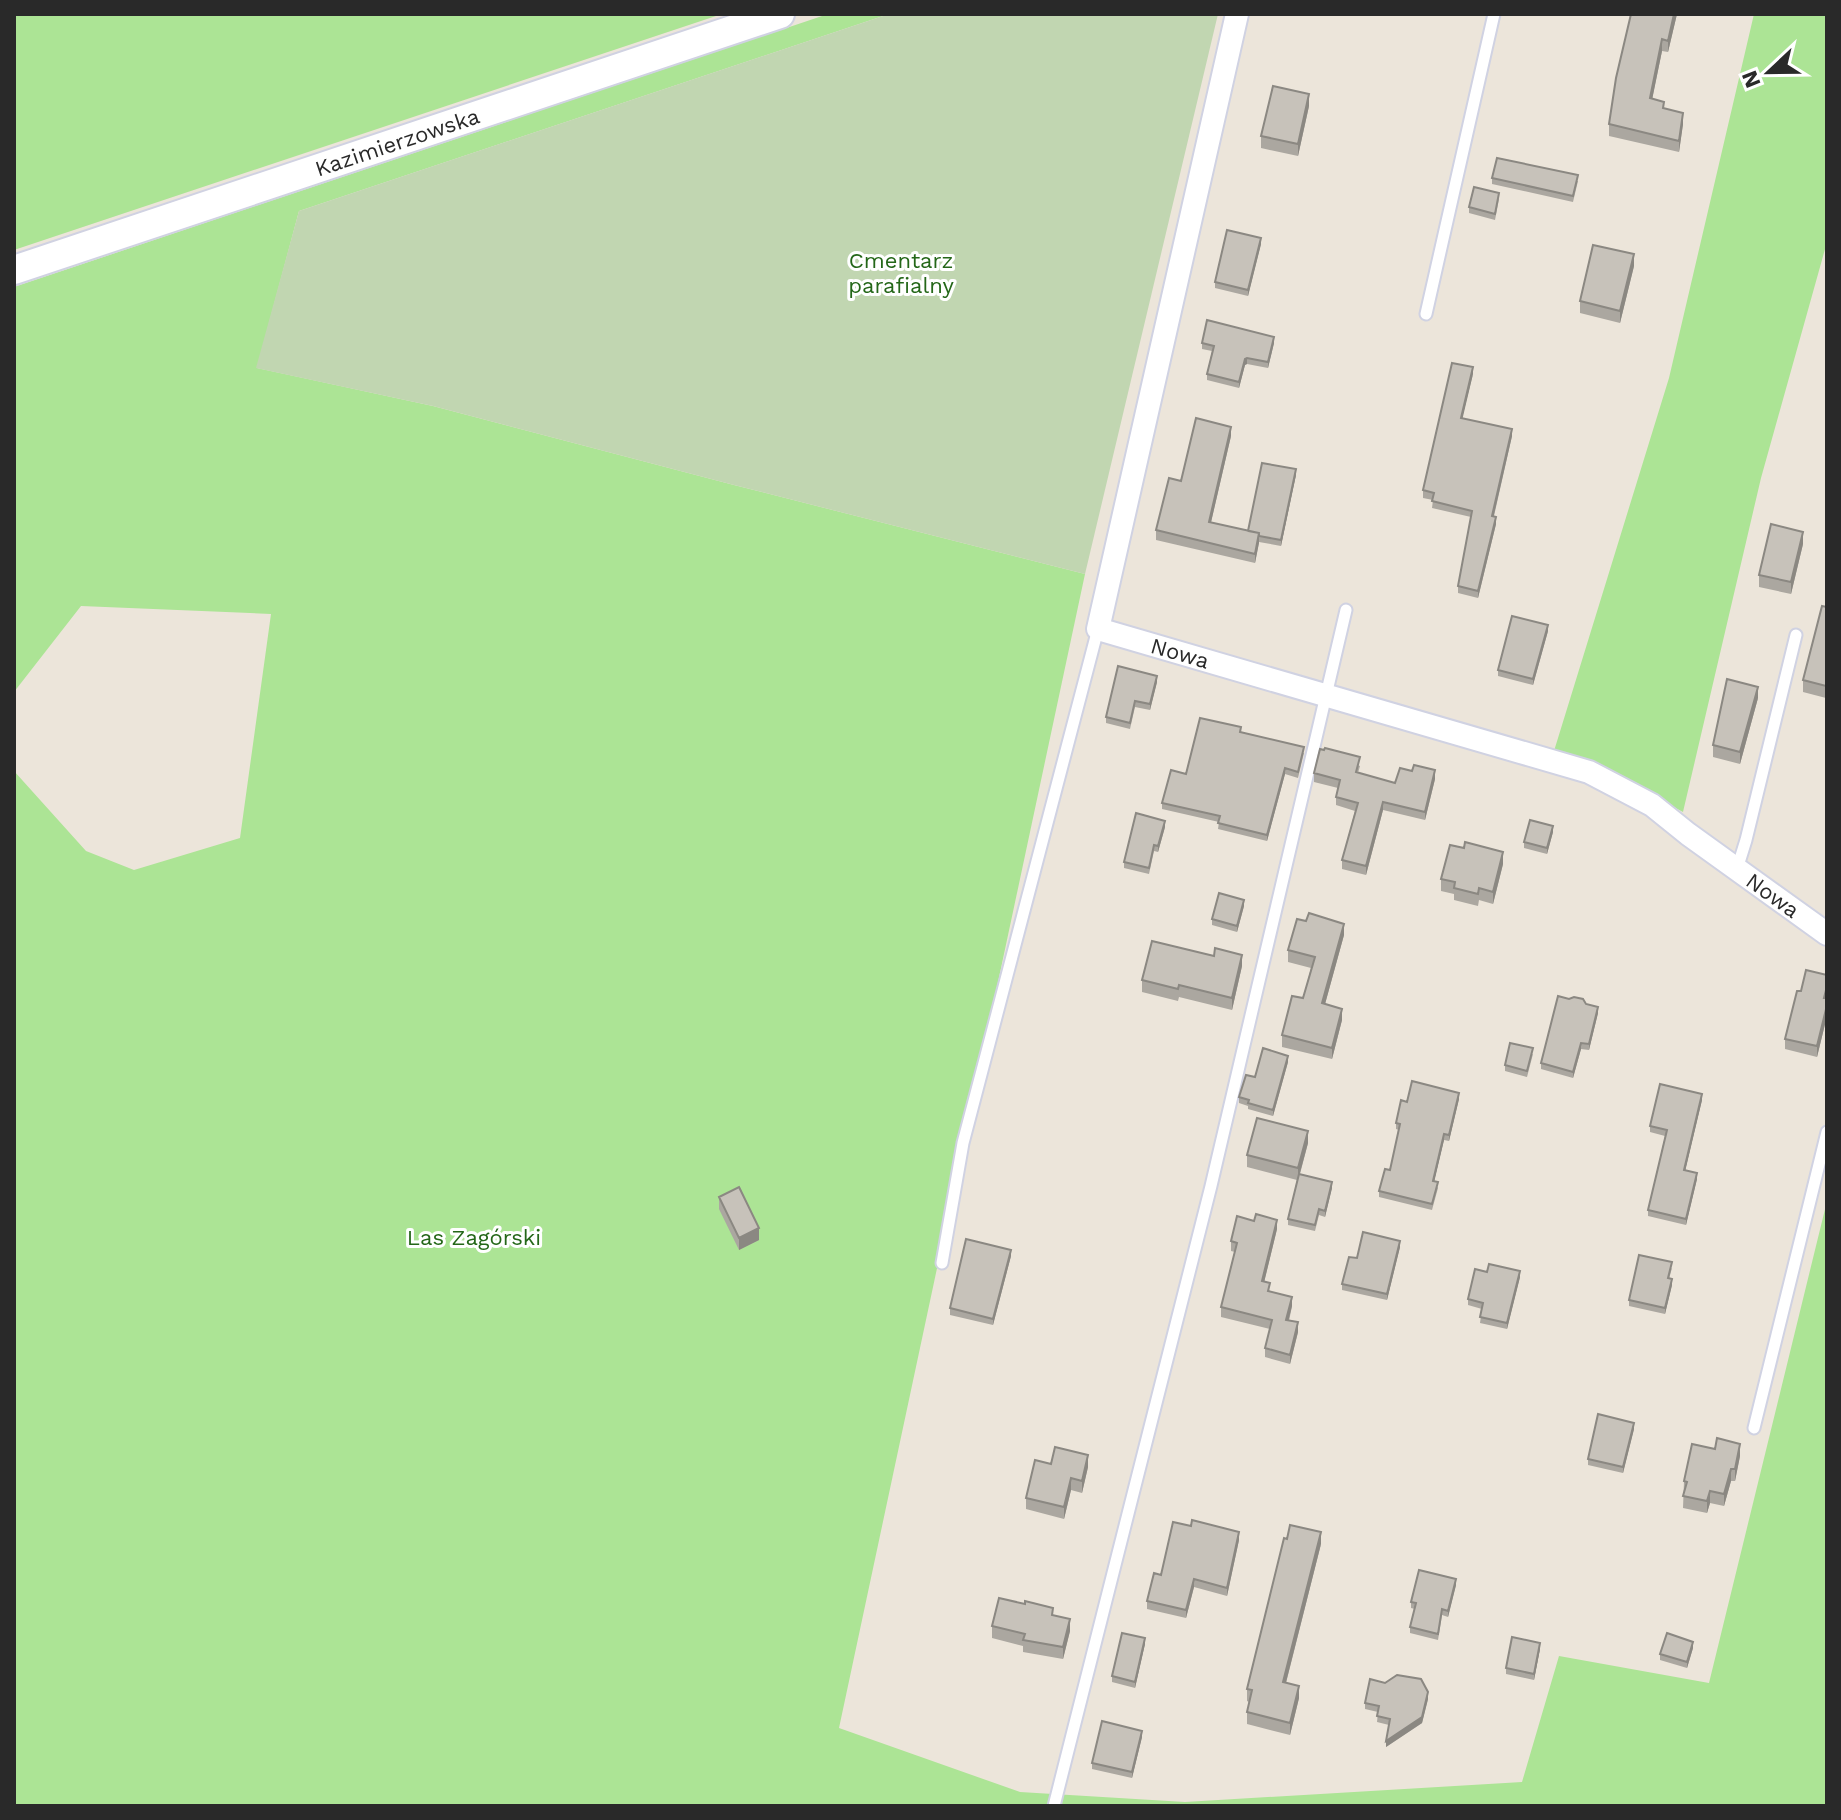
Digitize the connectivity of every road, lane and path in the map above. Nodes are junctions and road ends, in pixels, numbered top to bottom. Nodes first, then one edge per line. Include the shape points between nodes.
1 (780, 14) edge
2 (1237, 14) edge
3 (1494, 14) edge
4 (14, 270) edge
5 (1426, 314) dead end
6 (1346, 610) dead end
7 (1098, 629) junction
8 (1796, 635) dead end
9 (1326, 696) junction
10 (1737, 869) junction
11 (1827, 934) edge
12 (1827, 1132) edge
13 (942, 1263) dead end
14 (1754, 1428) dead end
15 (1054, 1806) edge

1 - 4 street, Kazimierzowska
2 - 7 street
3 - 5 lane
6 - 9 lane
7 - 9 street, Nowa
7 - 13 lane via 963,1143
8 - 10 lane
9 - 10 street, Nowa via 1589,772 1652,805
9 - 15 lane via 1211,1186
10 - 11 street, Nowa
12 - 14 lane

